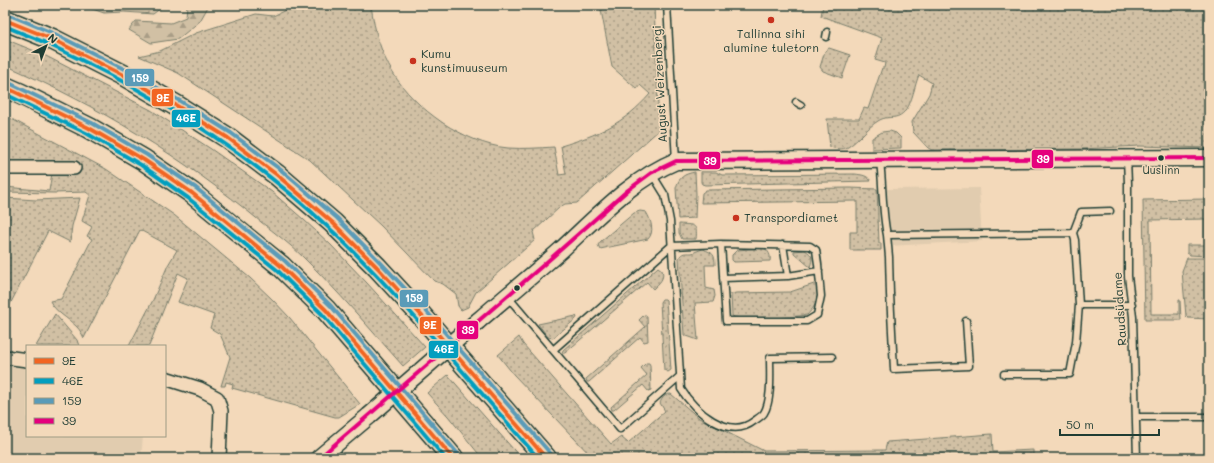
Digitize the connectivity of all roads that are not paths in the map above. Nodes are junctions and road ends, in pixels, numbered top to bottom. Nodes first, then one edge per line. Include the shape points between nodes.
1 (667, 5) edge
2 (5, 20) edge
3 (5, 87) edge
4 (1209, 158) edge
5 (1127, 159) junction
6 (880, 160) junction
7 (676, 161) junction
8 (5, 168) edge
9 (74, 168) dead end
10 (651, 173) junction
11 (1110, 210) dead end
12 (1073, 233) junction
13 (887, 235) junction
14 (720, 244) junction
15 (783, 245) junction
16 (671, 246) junction
17 (819, 271) junction
18 (788, 276) junction
19 (723, 278) junction
20 (507, 296) junction
21 (1079, 305) junction
22 (1132, 305) junction
23 (966, 321) dead end
24 (553, 350) junction
25 (5, 357) edge
26 (832, 357) dead end
27 (26, 360) edge
28 (1004, 374) dead end
29 (680, 376) junction
30 (166, 378) edge
31 (1136, 417) junction
32 (1209, 417) edge
33 (329, 455) edge
34 (219, 458) edge
35 (453, 458) edge
36 (546, 458) edge
37 (1137, 458) edge

1 - 7 lane, August Weizenbergi
2 - 36 main road via 52,39 132,80 228,138 277,175 377,267
3 - 35 main road via 89,128 144,160 234,226 281,266 326,310
4 - 5 street
5 - 6 street
5 - 22 lane, Raudsüdame via 1128,276
6 - 7 street
6 - 13 lane
7 - 10 street
8 - 9 street
10 - 16 lane via 665,195
10 - 20 street via 628,190
11 - 12 lane via 1081,212
12 - 13 lane
12 - 21 lane
13 - 23 lane via 894,369 969,366
14 - 15 lane
14 - 16 lane
14 - 19 lane
15 - 17 lane via 810,246 816,250
15 - 18 lane
16 - 24 lane
16 - 29 lane
17 - 18 lane
17 - 19 lane via 821,296 817,315 807,321 726,321
18 - 19 lane
20 - 24 lane
20 - 33 street, bridge via 368,416
21 - 22 lane
21 - 28 lane via 1070,374
22 - 31 lane, Raudsüdame
24 - 29 lane via 620,429
25 - 27 street
26 - 29 lane via 770,358 769,400 764,413 749,425 738,428 725,426 698,409 681,389
30 - 34 street via 200,389 217,398 221,410
31 - 32 lane
31 - 37 lane, Raudsüdame

